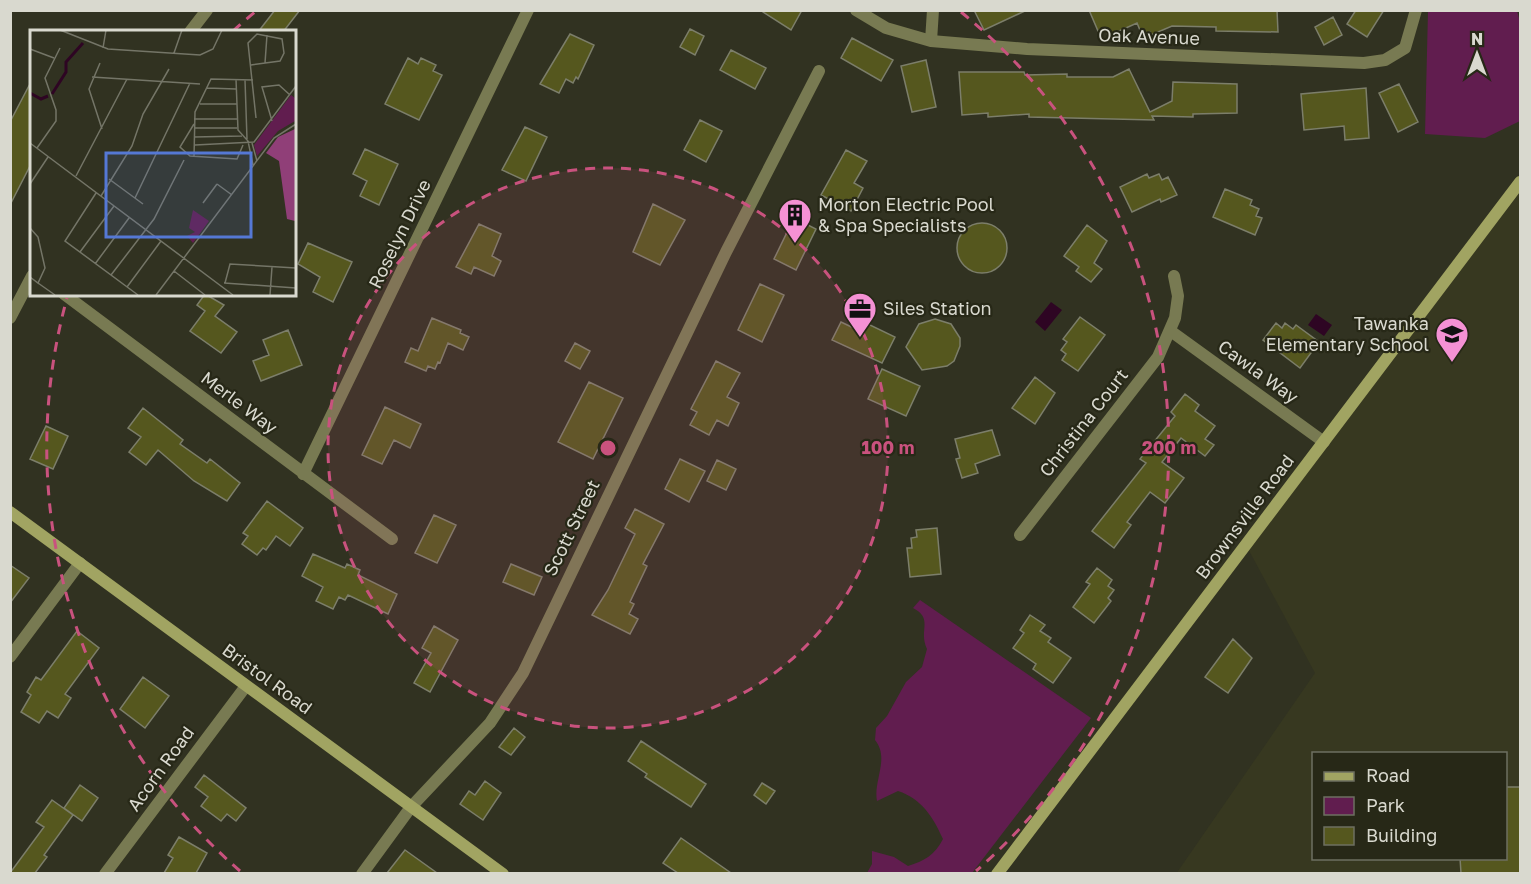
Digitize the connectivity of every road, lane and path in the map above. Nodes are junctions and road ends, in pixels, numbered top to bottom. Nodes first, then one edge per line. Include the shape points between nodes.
1 (207, 10) edge
2 (528, 10) edge
3 (856, 10) edge
4 (933, 10) edge
5 (1416, 10) edge
6 (192, 30) edge
7 (931, 41) junction
8 (819, 71) dead end
9 (1521, 182) edge
10 (1174, 276) dead end
11 (30, 280) edge
12 (67, 296) edge
13 (10, 318) edge
14 (1172, 332) junction
15 (1324, 442) junction
16 (303, 474) junction
17 (10, 512) edge
18 (1020, 535) dead end
19 (392, 539) dead end
20 (80, 563) junction
21 (10, 657) edge
22 (246, 686) junction
23 (411, 807) junction
24 (105, 873) edge
25 (362, 873) edge
26 (503, 873) edge
27 (997, 873) edge

1 - 6 street
2 - 16 street, Roselyn Drive
3 - 7 street, Oak Avenue via 886,28
4 - 7 street
5 - 7 street, Oak Avenue via 1406,48 1385,60 1364,63 1027,49
8 - 23 street, Scott Street via 743,217 524,673 490,723
9 - 15 street, Brownsville Road
10 - 14 street via 1178,296
11 - 13 street
12 - 16 street, Merle Way
14 - 15 street, Cawla Way
14 - 18 street, Christina Court via 1158,357
15 - 27 street, Brownsville Road
16 - 19 street, Merle Way
17 - 20 street, Bristol Road
20 - 21 street
20 - 22 street, Bristol Road
22 - 23 street, Bristol Road
22 - 24 street, Acorn Road
23 - 25 street, Scott Street
23 - 26 street, Bristol Road

